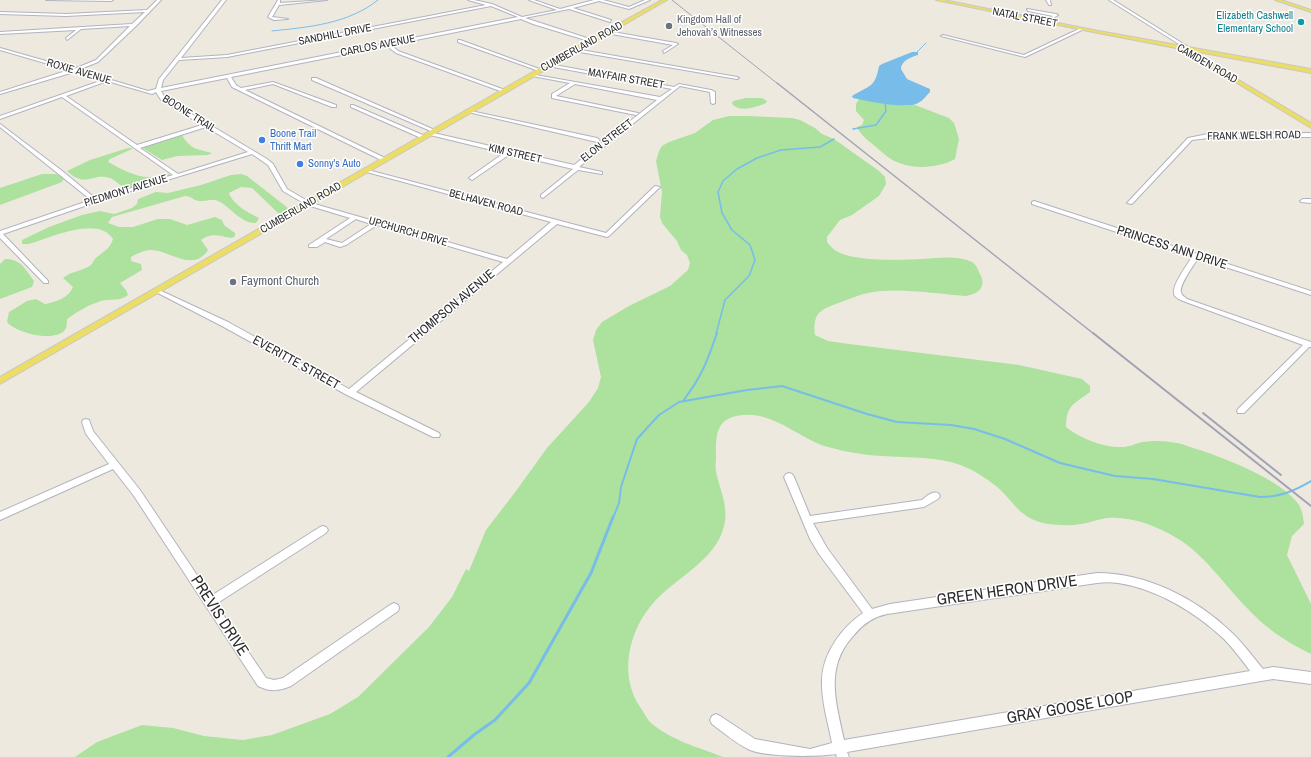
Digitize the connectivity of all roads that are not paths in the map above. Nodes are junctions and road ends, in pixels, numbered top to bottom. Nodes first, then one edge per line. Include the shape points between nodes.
1 (48, 0) edge
2 (111, 0) edge
3 (159, 0) edge
4 (224, 0) edge
5 (325, 0) edge
6 (470, 0) edge
7 (531, 0) edge
8 (598, 0) edge
9 (648, 0) edge
10 (665, 0) edge
11 (938, 0) edge
12 (1104, 0) edge
13 (1111, 0) edge
14 (1277, 0) edge
15 (1280, 0) edge
16 (1284, 0) edge
17 (279, 2) edge
18 (491, 5) junction
19 (569, 7) junction
20 (560, 10) junction
21 (1028, 10) dead end
22 (1310, 10) edge
23 (149, 11) junction
24 (0, 13) edge
25 (521, 17) junction
26 (286, 19) dead end
27 (610, 21) dead end
28 (1046, 22) junction
29 (135, 25) junction
30 (80, 28) junction
31 (1082, 29) junction
32 (607, 32) junction
33 (0, 33) edge
34 (1112, 35) junction
35 (943, 36) dead end
36 (1163, 37) junction
37 (67, 39) dead end
38 (592, 40) junction
39 (1148, 40) junction
40 (459, 41) dead end
41 (386, 44) junction
42 (1175, 45) junction
43 (1183, 48) junction
44 (0, 49) edge
45 (575, 50) junction
46 (1191, 50) junction
47 (664, 52) dead end
48 (177, 59) junction
49 (1246, 61) junction
50 (549, 65) junction
51 (1284, 67) junction
52 (73, 70) junction
53 (540, 70) junction
54 (1311, 71) edge
55 (532, 75) junction
56 (228, 76) junction
57 (737, 78) dead end
58 (314, 79) dead end
59 (1240, 79) junction
60 (107, 80) junction
61 (574, 83) junction
62 (0, 86) edge
63 (675, 88) junction
64 (242, 89) junction
65 (12, 90) junction
66 (503, 91) junction
67 (148, 92) joint
68 (158, 92) junction
69 (0, 93) edge
70 (63, 96) junction
71 (661, 99) junction
72 (713, 103) dead end
73 (334, 106) dead end
74 (353, 106) dead end
75 (468, 111) junction
76 (636, 114) dead end
77 (0, 118) edge
78 (1311, 120) edge
79 (206, 125) junction
80 (0, 126) edge
81 (1311, 126) edge
82 (432, 132) junction
83 (1311, 135) edge
84 (423, 138) junction
85 (597, 140) dead end
86 (137, 147) junction
87 (252, 152) junction
88 (509, 152) junction
89 (385, 160) junction
90 (576, 168) junction
91 (366, 171) junction
92 (600, 173) dead end
93 (177, 176) junction
94 (472, 178) dead end
95 (656, 187) dead end
96 (543, 196) dead end
97 (95, 201) junction
98 (1303, 201) dead end
99 (1311, 201) edge
100 (1034, 203) dead end
101 (1130, 203) dead end
102 (308, 204) junction
103 (355, 217) junction
104 (555, 222) junction
105 (376, 223) junction
106 (0, 233) edge
107 (1196, 256) junction
108 (507, 261) junction
109 (46, 282) dead end
110 (157, 291) junction
111 (1311, 293) edge
112 (1310, 344) edge
113 (0, 381) edge
114 (350, 393) junction
115 (1242, 411) dead end
116 (86, 422) dead end
117 (436, 435) dead end
118 (114, 465) junction
119 (789, 477) dead end
120 (935, 496) dead end
121 (0, 516) edge
122 (808, 520) junction
123 (323, 530) dead end
124 (210, 602) junction
125 (394, 608) dead end
126 (870, 614) junction
127 (1261, 675) junction
128 (1311, 678) edge
129 (716, 720) dead end
130 (841, 752) edge

1 - 2 street
3 - 23 street
4 - 48 street, BOONE TRAIL
5 - 17 street
6 - 18 street
7 - 20 street
8 - 9 street via 629,8
8 - 19 street, CARLOS AVENUE
10 - 32 main road, CUMBERLAND ROAD
11 - 28 main road, NATAL STREET
12 - 36 street, CAMDEN ROAD
13 - 43 street, CAMDEN ROAD
14 - 22 main road
15 - 22 main road
16 - 22 main road
17 - 26 street via 270,18
18 - 25 street
18 - 48 street, SANDHILL DRIVE via 227,56
19 - 20 street, CARLOS AVENUE
19 - 27 street
20 - 25 street, CARLOS AVENUE
21 - 28 street via 1056,15
23 - 24 street via 61,15
23 - 29 street
25 - 38 street via 534,24
25 - 41 street, CARLOS AVENUE
28 - 31 main road, NATAL STREET
29 - 30 street
29 - 52 street via 99,60
30 - 33 street
30 - 37 street
31 - 34 main road, NATAL STREET
31 - 35 street via 1025,56
32 - 38 main road, CUMBERLAND ROAD
32 - 47 street via 676,44
34 - 39 main road, NATAL STREET
34 - 43 main road, NATAL STREET
36 - 39 main road via 1163,40 1159,41
36 - 42 street, CAMDEN ROAD
38 - 45 main road, CUMBERLAND ROAD
39 - 42 main road, NATAL STREET
40 - 53 street
41 - 56 street, CARLOS AVENUE
41 - 66 street via 397,52
42 - 43 main road, NATAL STREET
43 - 46 main road, NATAL STREET
43 - 51 main road
43 - 81 main road, CAMDEN ROAD
44 - 52 street, ROXIE AVENUE
45 - 50 main road, CUMBERLAND ROAD
45 - 57 street
46 - 49 main road, NATAL STREET
46 - 59 main road, CAMDEN ROAD
48 - 68 street, BOONE TRAIL via 161,80
49 - 51 main road
49 - 59 main road via 1222,57 1215,60
50 - 53 main road, CUMBERLAND ROAD
50 - 63 street, MAYFAIR STREET
51 - 54 main road
52 - 60 street, ROXIE AVENUE
52 - 65 street
53 - 55 main road, CUMBERLAND ROAD
55 - 61 street
55 - 66 main road, CUMBERLAND ROAD
56 - 64 street via 234,86
56 - 68 street, CARLOS AVENUE
58 - 82 street, KIM STREET
59 - 78 main road, CAMDEN ROAD
60 - 67 street, ROXIE AVENUE
60 - 70 street
61 - 71 street
61 - 76 street via 554,97
62 - 65 street
63 - 71 street, ELON STREET
63 - 72 street, MAYFAIR STREET via 681,85 711,91
64 - 73 street via 274,82
64 - 89 street
65 - 69 street
66 - 75 main road, CUMBERLAND ROAD
67 - 68 street, CARLOS AVENUE
68 - 79 street, BOONE TRAIL via 168,102
70 - 77 street
70 - 86 street
71 - 90 street, ELON STREET
74 - 84 street
75 - 82 main road, CUMBERLAND ROAD
75 - 85 street
79 - 86 street
79 - 87 street, BOONE TRAIL
80 - 97 street
82 - 84 main road, CUMBERLAND ROAD
82 - 88 street, KIM STREET
83 - 101 street, FRANK WELSH ROAD via 1208,136 1190,139
84 - 89 main road, CUMBERLAND ROAD
86 - 93 street
87 - 93 street, PIEDMONT AVENUE
87 - 102 street, BOONE TRAIL via 270,164 285,190
88 - 90 street, KIM STREET
88 - 94 street
89 - 91 main road, CUMBERLAND ROAD
90 - 92 street, KIM STREET
90 - 96 street, ELON STREET
91 - 102 main road, CUMBERLAND ROAD
91 - 104 street, BELHAVEN ROAD
93 - 97 street, PIEDMONT AVENUE
95 - 104 street, BELHAVEN ROAD via 607,236
97 - 106 street, PIEDMONT AVENUE
98 - 99 street
100 - 107 street, PRINCESS ANN DRIVE
102 - 103 street, UPCHURCH DRIVE
102 - 110 main road, CUMBERLAND ROAD
103 - 105 street, UPCHURCH DRIVE
103 - 105 street via 311,246 324,240 344,244
104 - 108 street, THOMPSON AVENUE
105 - 108 street, UPCHURCH DRIVE
106 - 109 street
107 - 111 street, PRINCESS ANN DRIVE
107 - 112 street via 1178,285 1178,295 1185,300
108 - 114 street, THOMPSON AVENUE
110 - 113 main road, CUMBERLAND ROAD
110 - 114 street, EVERITTE STREET via 226,324
112 - 115 street
114 - 117 street, EVERITTE STREET
116 - 118 street, PREVIS DRIVE via 89,432
118 - 121 street
118 - 124 street, PREVIS DRIVE via 137,493
119 - 122 street
120 - 122 street via 924,504
122 - 126 street via 823,551
123 - 124 street
124 - 125 street, PREVIS DRIVE via 262,682 273,686 287,682
126 - 127 street, GREEN HERON DRIVE via 1097,578 1121,578 1174,598 1203,615 1227,636
126 - 130 street, GREEN HERON DRIVE via 847,634 836,651 828,677
127 - 128 street, GRAY GOOSE LOOP via 1273,673
127 - 130 street, GRAY GOOSE LOOP
129 - 130 street, GRAY GOOSE LOOP via 753,746 810,755

